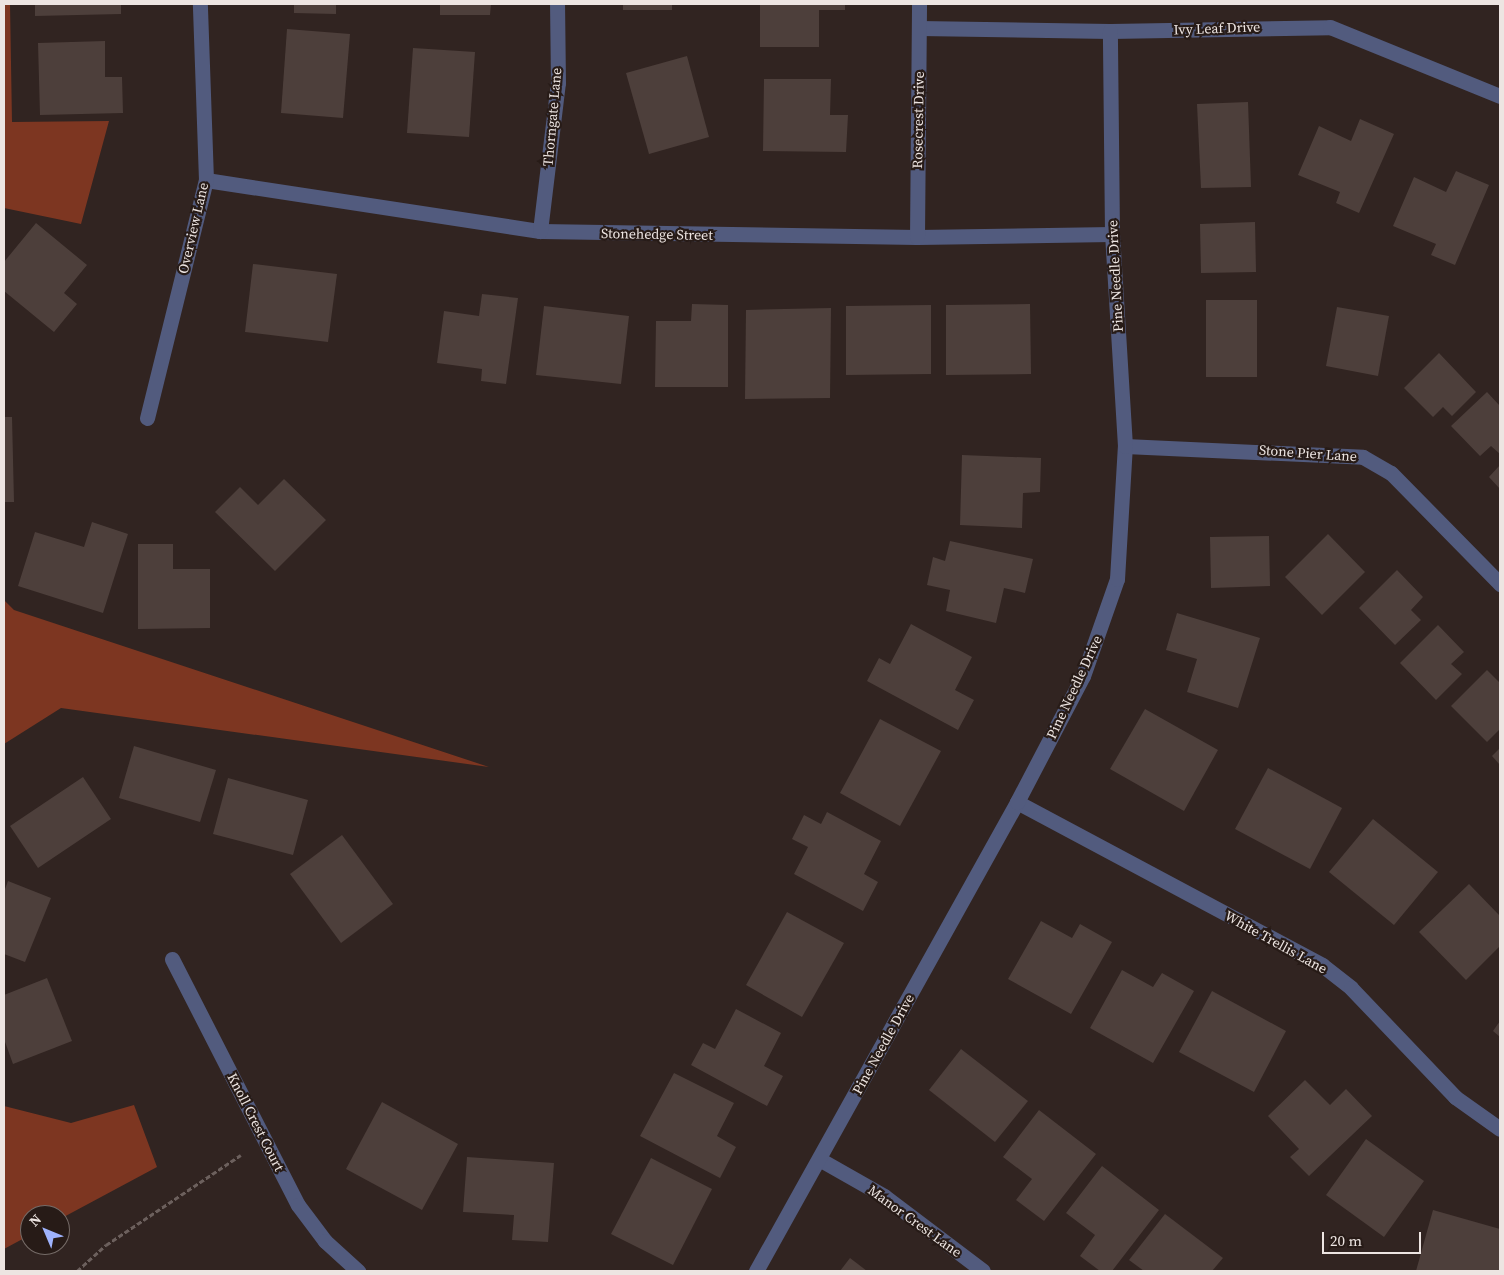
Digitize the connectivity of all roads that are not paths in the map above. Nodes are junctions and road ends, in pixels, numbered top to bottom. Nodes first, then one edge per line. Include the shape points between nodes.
1 (200, 4) edge
2 (557, 4) edge
3 (919, 4) edge
4 (919, 28) junction
5 (1110, 31) junction
6 (1500, 96) edge
7 (206, 180) junction
8 (540, 231) junction
9 (1112, 234) junction
10 (917, 237) junction
11 (147, 418) dead end
12 (1125, 446) junction
13 (1500, 584) edge
14 (1018, 802) junction
15 (172, 959) dead end
16 (1500, 1129) edge
17 (819, 1159) junction
18 (358, 1271) edge
19 (756, 1271) edge
20 (983, 1271) edge

1 - 7 street, Overview Lane
2 - 8 street, Thorngate Lane via 558,83
3 - 4 street, Rosecrest Drive
4 - 5 street, Ivy Leaf Drive
4 - 10 street, Rosecrest Drive
5 - 6 street, Ivy Leaf Drive via 1330,27
5 - 9 street, Pine Needle Drive
7 - 8 street, Stonehedge Street
7 - 11 street, Overview Lane
8 - 10 street, Stonehedge Street
9 - 10 street, Stonehedge Street
9 - 12 street, Pine Needle Drive
12 - 13 street, Stone Pier Lane via 1363,457 1391,473
12 - 14 street, Pine Needle Drive via 1117,579 1082,676
14 - 16 street, White Trellis Lane via 1322,965 1351,988 1454,1097
14 - 17 street, Pine Needle Drive
15 - 18 street, Knoll Crest Court via 298,1205 325,1241
17 - 19 street, Pine Needle Drive
17 - 20 street, Manor Crest Lane via 884,1196

